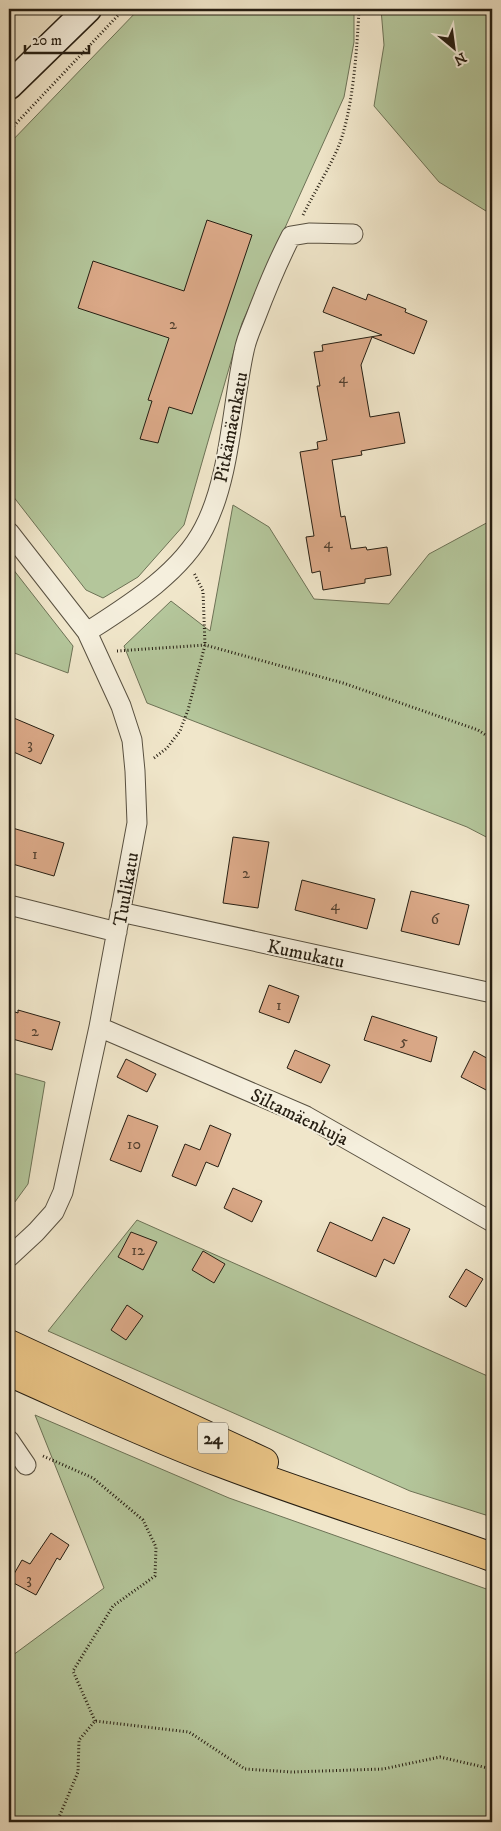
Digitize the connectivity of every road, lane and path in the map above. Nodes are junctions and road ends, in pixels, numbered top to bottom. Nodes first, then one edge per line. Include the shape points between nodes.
1 (14, 9) edge
2 (88, 9) edge
3 (124, 9) edge
4 (359, 9) edge
5 (9, 14) edge
6 (9, 86) edge
7 (9, 131) edge
8 (353, 234) dead end
9 (291, 236) junction
10 (9, 532) edge
11 (180, 560) junction
12 (87, 632) junction
13 (205, 644) junction
14 (96, 653) junction
15 (492, 739) edge
16 (136, 771) junction
17 (9, 905) edge
18 (120, 912) junction
19 (117, 932) junction
20 (492, 993) edge
21 (99, 1026) junction
22 (492, 1222) edge
23 (9, 1257) edge
24 (9, 1344) edge
25 (9, 1372) edge
26 (10, 1441) edge
27 (26, 1465) dead end
28 (418, 1530) junction
29 (492, 1557) edge
30 (95, 1721) junction
31 (492, 1769) edge
32 (58, 1822) edge

1 - 5 path
2 - 6 main road
3 - 7 path
4 - 9 path via 348,111 338,149
8 - 9 street via 309,232
9 - 11 street, Pitkämäenkatu via 271,276 244,349 215,502 204,528
10 - 12 street, Tuulikatu
11 - 12 street, Pitkämäenkatu via 124,609
11 - 13 path via 193,571 203,591
12 - 14 street, Tuulikatu
13 - 14 path
13 - 15 path via 343,683 478,730
13 - 16 path via 180,731 167,748
14 - 16 street, Tuulikatu via 121,706 132,740
16 - 18 street, Tuulikatu via 136,822
17 - 19 street
18 - 19 street, Tuulikatu
18 - 20 street, Kumukatu
19 - 21 street, Tuulikatu
21 - 22 street, Siltamäenkuja via 306,1116
21 - 23 street, Tuulikatu via 63,1192 54,1212
24 - 28 highway, 24
25 - 28 highway, 24 via 219,1462 320,1500
26 - 27 street
26 - 30 path via 93,1478 143,1520 156,1547 155,1576 113,1606 73,1671
28 - 29 highway, 24
30 - 31 path via 189,1732 245,1769 292,1772 383,1769 440,1757
30 - 32 path via 79,1740 78,1772

